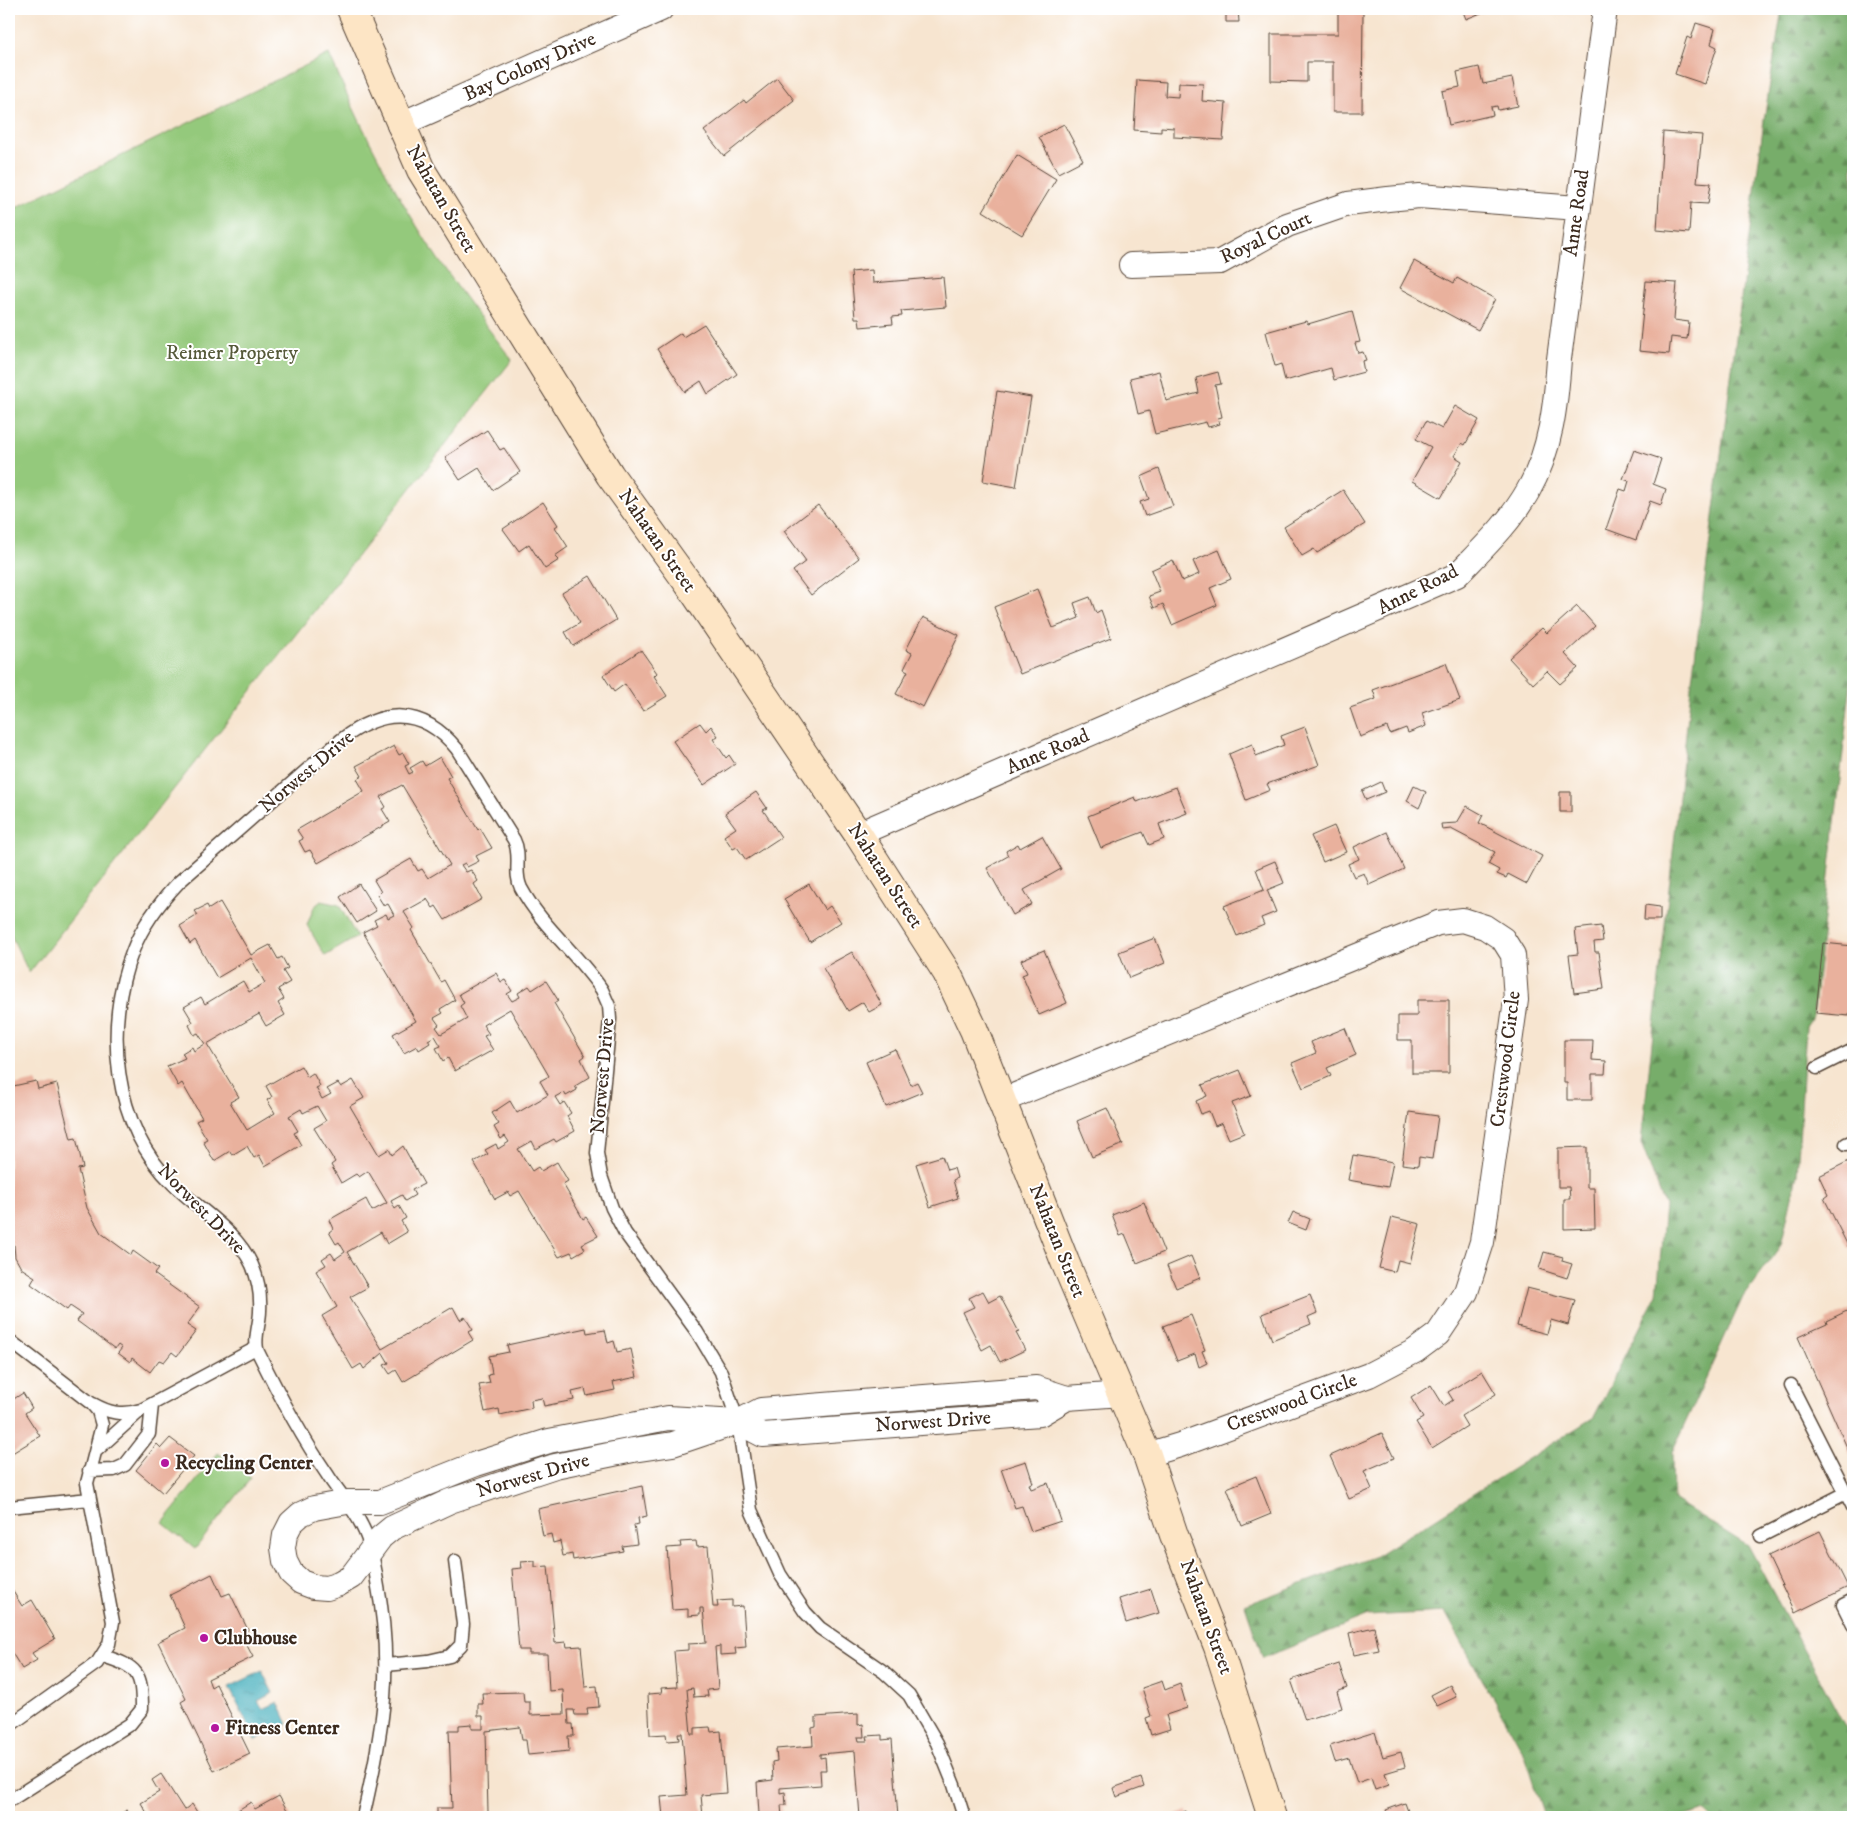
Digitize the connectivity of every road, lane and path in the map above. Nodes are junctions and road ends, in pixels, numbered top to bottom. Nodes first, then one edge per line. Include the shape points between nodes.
1 (351, 9) edge
2 (661, 9) edge
3 (1605, 9) edge
4 (399, 124) junction
5 (1578, 208) junction
6 (1131, 265) dead end
7 (858, 834) junction
8 (1853, 1050) edge
9 (1817, 1068) dead end
10 (1001, 1100) junction
11 (9, 1340) edge
12 (256, 1348) junction
13 (1791, 1385) dead end
14 (1122, 1394) junction
15 (92, 1404) junction
16 (152, 1405) junction
17 (140, 1410) junction
18 (738, 1422) junction
19 (1147, 1455) junction
20 (92, 1457) junction
21 (89, 1470) junction
22 (1846, 1493) junction
23 (90, 1499) junction
24 (347, 1502) junction
25 (9, 1507) edge
26 (1853, 1507) edge
27 (1761, 1536) dead end
28 (372, 1552) junction
29 (455, 1562) dead end
30 (1853, 1600) edge
31 (1853, 1625) edge
32 (103, 1656) junction
33 (386, 1665) junction
34 (15, 1716) edge
35 (9, 1726) edge
36 (9, 1801) edge
37 (363, 1817) edge
38 (964, 1817) edge
39 (1272, 1817) edge

1 - 4 main road, Nahatan Street
2 - 4 street, Bay Colony Drive
3 - 5 street, Anne Road
4 - 7 main road, Nahatan Street via 421,170 610,475 688,583
5 - 6 street, Royal Court via 1419,196 1358,202 1287,226 1220,262
5 - 7 street, Anne Road via 1557,396 1547,445 1528,491 1497,534 1456,575
7 - 10 main road, Nahatan Street via 947,973 974,1030
8 - 9 lane
10 - 14 main road, Nahatan Street
10 - 19 street, Crestwood Circle via 1438,923 1463,920 1485,927 1503,939 1513,955 1516,1000 1482,1242 1466,1292 1438,1334 1415,1351 1369,1375
11 - 15 lane
12 - 16 lane
12 - 18 lane, Norwest Drive via 260,1292 251,1263 231,1234 172,1184 141,1141 126,1106 117,1040 124,977 145,924 179,882 347,735 382,717 411,718 434,727 457,748 514,840 519,853 518,882 531,904 602,990 610,1019 597,1143 601,1176 625,1233 713,1357
12 - 24 lane via 316,1458
13 - 22 lane
14 - 18 street, Norwest Drive via 1067,1398 1040,1414 762,1436
14 - 19 main road, Nahatan Street
15 - 17 lane via 112,1413 127,1414
15 - 20 lane via 102,1425
16 - 17 lane
16 - 21 lane via 149,1434 125,1465 114,1470
17 - 20 lane
18 - 24 street, Norwest Drive via 668,1418 587,1433 511,1452 380,1502
18 - 28 street, Norwest Drive via 673,1444 564,1464 485,1488 392,1528 381,1537
18 - 38 lane, Norwest Drive via 751,1510 780,1574 805,1612 820,1628 884,1672 909,1695 937,1743
19 - 39 main road, Nahatan Street via 1218,1647
20 - 21 lane
21 - 23 lane
22 - 26 lane
22 - 27 lane
23 - 25 lane
23 - 32 lane via 113,1622
24 - 28 lane via 363,1527
24 - 28 street, Norwest Drive via 314,1508 291,1523 284,1541 285,1562 291,1573 302,1582 327,1588 351,1577
28 - 33 lane via 384,1623
29 - 33 lane via 463,1624 462,1645 450,1656
30 - 31 lane via 1843,1605
32 - 34 lane via 90,1669
32 - 36 lane via 136,1670 142,1689 142,1709 130,1724
33 - 37 lane via 383,1723
34 - 35 lane

